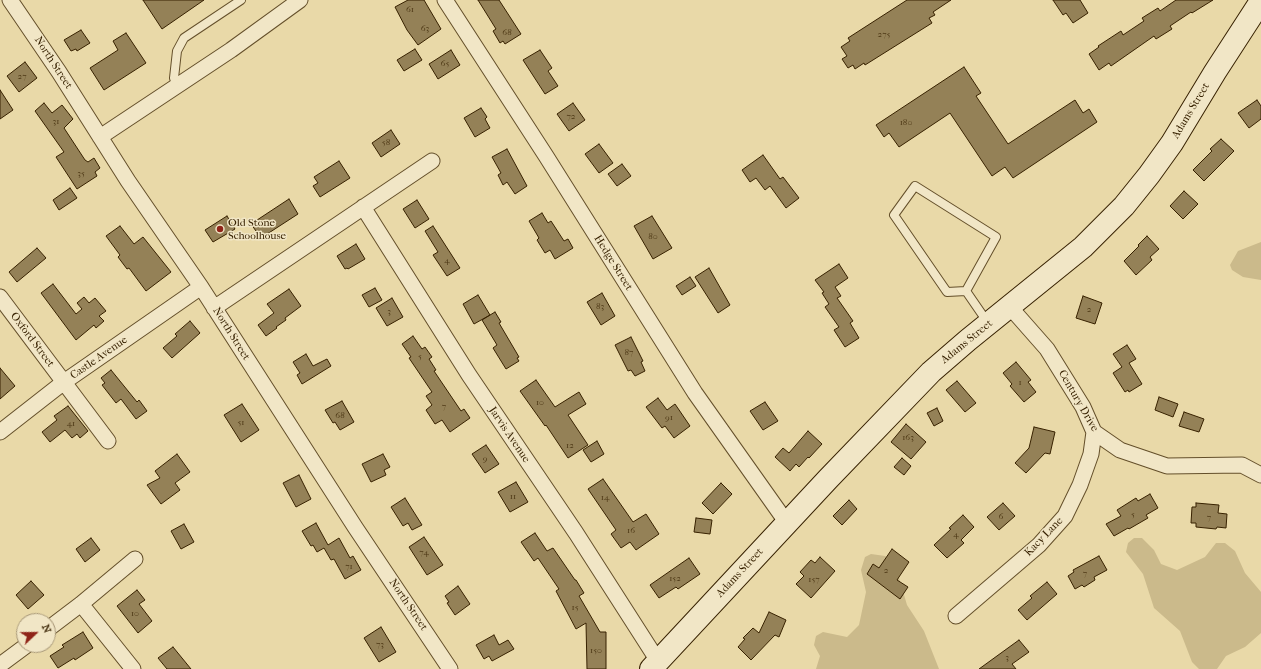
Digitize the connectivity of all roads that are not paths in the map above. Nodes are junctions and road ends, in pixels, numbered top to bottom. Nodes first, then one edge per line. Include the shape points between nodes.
1 (10, 0) edge
2 (241, 0) edge
3 (300, 0) edge
4 (445, 0) edge
5 (1261, 1) edge
6 (177, 86) junction
7 (100, 137) junction
8 (432, 161) dead end
9 (363, 208) junction
10 (201, 287) junction
11 (966, 291) junction
12 (0, 297) edge
13 (1010, 307) junction
14 (214, 308) junction
15 (989, 324) junction
16 (64, 382) junction
17 (0, 432) edge
18 (1094, 432) junction
19 (108, 440) dead end
20 (1261, 476) edge
21 (787, 523) junction
22 (135, 559) dead end
23 (81, 604) junction
24 (956, 616) dead end
25 (56, 623) edge
26 (16, 653) edge
27 (0, 665) edge
28 (655, 665) edge
29 (133, 669) edge
30 (450, 669) edge

1 - 7 street, North Street
2 - 6 lane via 184,38 177,51 174,78
3 - 6 street
4 - 21 street, Hedge Street via 695,393
5 - 13 main road, Adams Street via 1172,144 1137,190 1097,234
6 - 7 street
7 - 10 street, North Street
8 - 9 street
9 - 14 street
9 - 28 street, Jarvis Avenue via 468,375 576,533
10 - 14 street, North Street
10 - 16 street, Castle Avenue
11 - 11 lane via 996,238 915,186 894,215 947,292
11 - 15 lane
12 - 16 street, Oxford Street
13 - 15 main road, Adams Street
13 - 18 street, Century Drive via 1047,349 1083,407
14 - 30 street, North Street
15 - 21 main road, Adams Street via 920,383
16 - 17 street, Castle Avenue
16 - 19 street, Oxford Street
18 - 20 street, Century Drive via 1120,450 1167,466 1242,465
18 - 24 street, Kacy Lane via 1091,454 1065,516 1039,545
21 - 28 main road, Adams Street
22 - 23 street
23 - 25 street
23 - 29 street
26 - 27 street

